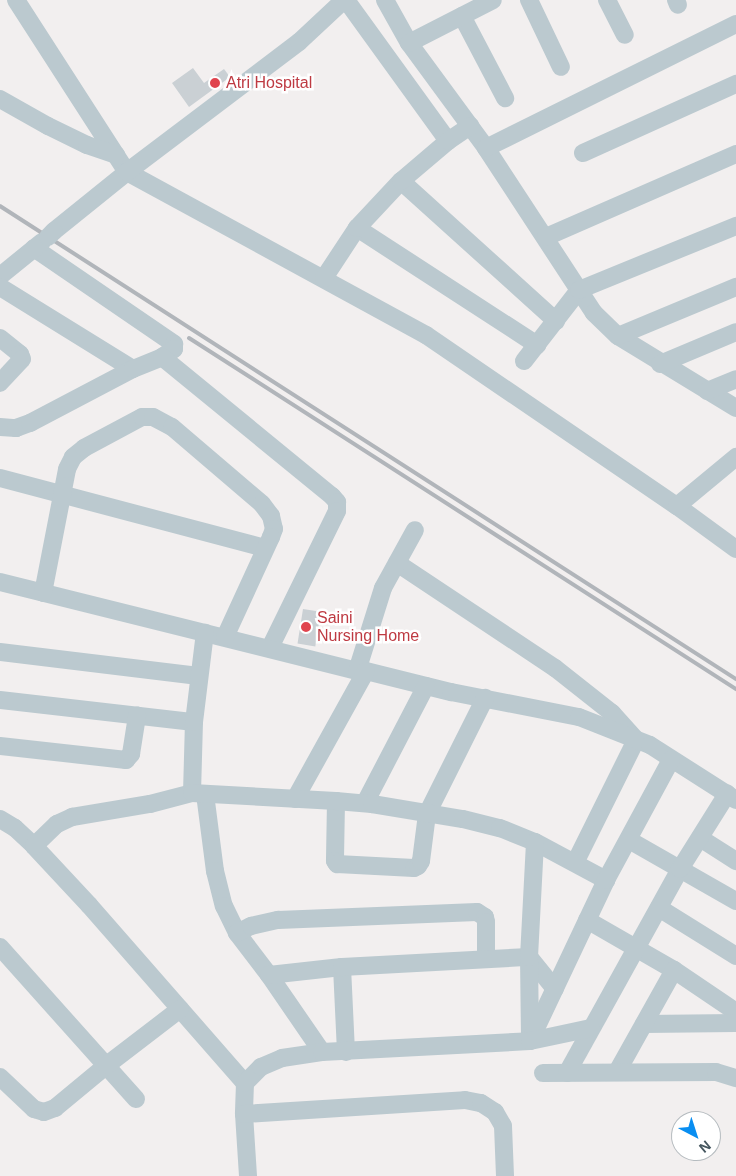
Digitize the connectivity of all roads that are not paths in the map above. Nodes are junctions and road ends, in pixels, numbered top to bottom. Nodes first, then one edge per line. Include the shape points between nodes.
1 (16, 0) edge
2 (345, 0) edge
3 (385, 0) edge
4 (493, 0) edge
5 (529, 0) edge
6 (607, 0) edge
7 (465, 9) edge
8 (736, 24) edge
9 (625, 35) dead end
10 (409, 43) junction
11 (561, 67) dead end
12 (736, 84) edge
13 (505, 98) dead end
14 (0, 99) edge
15 (470, 126) junction
16 (448, 140) junction
17 (486, 148) junction
18 (582, 154) dead end
19 (736, 154) edge
20 (116, 155) junction
21 (127, 172) junction
22 (401, 181) junction
23 (736, 226) edge
24 (356, 228) junction
25 (546, 237) junction
26 (34, 248) junction
27 (1, 277) edge
28 (324, 278) junction
29 (736, 287) edge
30 (579, 290) junction
31 (556, 321) junction
32 (736, 332) edge
33 (618, 336) junction
34 (0, 338) edge
35 (537, 344) junction
36 (162, 357) junction
37 (524, 361) dead end
38 (660, 364) junction
39 (133, 369) junction
40 (736, 379) edge
41 (0, 383) edge
42 (707, 392) junction
43 (736, 408) edge
44 (0, 427) edge
45 (736, 457) edge
46 (0, 478) edge
47 (63, 494) junction
48 (677, 506) junction
49 (415, 530) dead end
50 (265, 548) junction
51 (736, 548) edge
52 (397, 563) junction
53 (0, 582) edge
54 (43, 593) junction
55 (205, 633) junction
56 (225, 637) junction
57 (270, 648) junction
58 (0, 652) edge
59 (362, 671) junction
60 (199, 676) junction
61 (426, 686) junction
62 (485, 698) junction
63 (0, 700) edge
64 (137, 715) junction
65 (194, 722) junction
66 (636, 740) junction
67 (0, 746) edge
68 (671, 760) junction
69 (198, 793) junction
70 (731, 797) edge
71 (295, 799) junction
72 (336, 801) junction
73 (365, 803) junction
74 (427, 814) junction
75 (0, 819) edge
76 (700, 838) junction
77 (629, 840) junction
78 (535, 842) junction
79 (34, 846) junction
80 (736, 861) edge
81 (575, 863) junction
82 (680, 869) junction
83 (606, 880) junction
84 (736, 901) edge
85 (659, 908) junction
86 (587, 920) junction
87 (237, 933) junction
88 (0, 947) edge
89 (636, 948) junction
90 (736, 956) edge
91 (529, 957) junction
92 (486, 959) junction
93 (342, 967) junction
94 (674, 970) junction
95 (269, 975) junction
96 (556, 989) junction
97 (180, 1009) junction
98 (736, 1012) edge
99 (736, 1023) edge
100 (644, 1024) junction
101 (591, 1028) junction
102 (530, 1041) junction
103 (322, 1052) junction
104 (346, 1052) junction
105 (107, 1065) junction
106 (617, 1072) junction
107 (567, 1073) junction
108 (543, 1074) dead end
109 (0, 1077) edge
110 (736, 1078) edge
111 (245, 1083) junction
112 (136, 1099) dead end
113 (244, 1114) junction
114 (248, 1176) edge
115 (504, 1176) edge

1 - 20 street
2 - 16 street
2 - 21 street via 299,42
3 - 10 street
4 - 7 street
5 - 11 street
6 - 9 street
7 - 10 street
7 - 13 street
8 - 17 street
10 - 15 street
12 - 18 street
14 - 20 street via 87,145
15 - 16 street
15 - 17 street
16 - 22 street
17 - 25 street
19 - 25 street
20 - 21 street
21 - 26 street, bridge
21 - 28 street
22 - 24 street
22 - 31 street
23 - 30 street
24 - 28 street
24 - 35 street
25 - 30 street
26 - 27 street
26 - 36 street via 174,344 174,349
27 - 39 street
28 - 48 street via 426,336
29 - 33 street
30 - 31 street
30 - 33 street via 594,313
31 - 35 street
32 - 38 street
33 - 38 street
34 - 41 street via 22,359
35 - 37 street
36 - 39 street
36 - 57 street via 337,502 337,511
38 - 42 street
39 - 44 street via 30,423 16,428
40 - 42 street
42 - 43 street
45 - 48 street
46 - 47 street
47 - 50 street
47 - 50 street via 67,469 73,457 142,417 153,417 172,427 262,504 271,516 274,528
47 - 54 street
48 - 51 street
49 - 52 street
50 - 56 street
52 - 59 street via 383,588
52 - 66 street via 555,668 612,713
53 - 54 street
54 - 55 street
55 - 56 street
55 - 60 street
56 - 57 street
57 - 59 street
58 - 60 street
59 - 61 street
59 - 71 street
60 - 65 street
61 - 62 street
61 - 73 street
62 - 66 street via 579,717
62 - 74 street
63 - 64 street
64 - 65 street
64 - 67 street via 132,754 126,760
65 - 69 street
66 - 68 street via 650,745
66 - 81 street
68 - 70 street
68 - 77 street
69 - 71 street
69 - 79 street via 72,817 57,824
69 - 87 street via 224,906
70 - 76 street
71 - 72 street
72 - 73 street
72 - 74 street via 335,861 340,865 414,868 421,861
73 - 74 street
74 - 78 street via 500,828
75 - 79 street
76 - 80 street
76 - 82 street
77 - 82 street
77 - 83 street
78 - 81 street
78 - 91 street
79 - 97 street
81 - 83 street
82 - 84 street
82 - 85 street
83 - 86 street
85 - 89 street
85 - 90 street
86 - 89 street
86 - 96 street
87 - 92 street via 278,920 477,912 485,917 486,922
87 - 95 street
88 - 105 street
89 - 94 street
89 - 101 street
91 - 92 street
91 - 96 street
91 - 102 street
92 - 93 street
93 - 95 street
93 - 104 street
94 - 98 street
94 - 100 street
95 - 103 street
96 - 102 street
97 - 105 street
97 - 111 street
99 - 100 street
100 - 106 street
101 - 102 street
101 - 107 street
102 - 104 street
103 - 104 street
103 - 111 street via 282,1058 261,1068
105 - 109 street via 55,1108 44,1112 34,1110
105 - 112 street
106 - 107 street
106 - 110 street via 716,1072
107 - 108 street
111 - 113 street
113 - 114 street
113 - 115 street via 465,1100 481,1103 495,1112 503,1126

